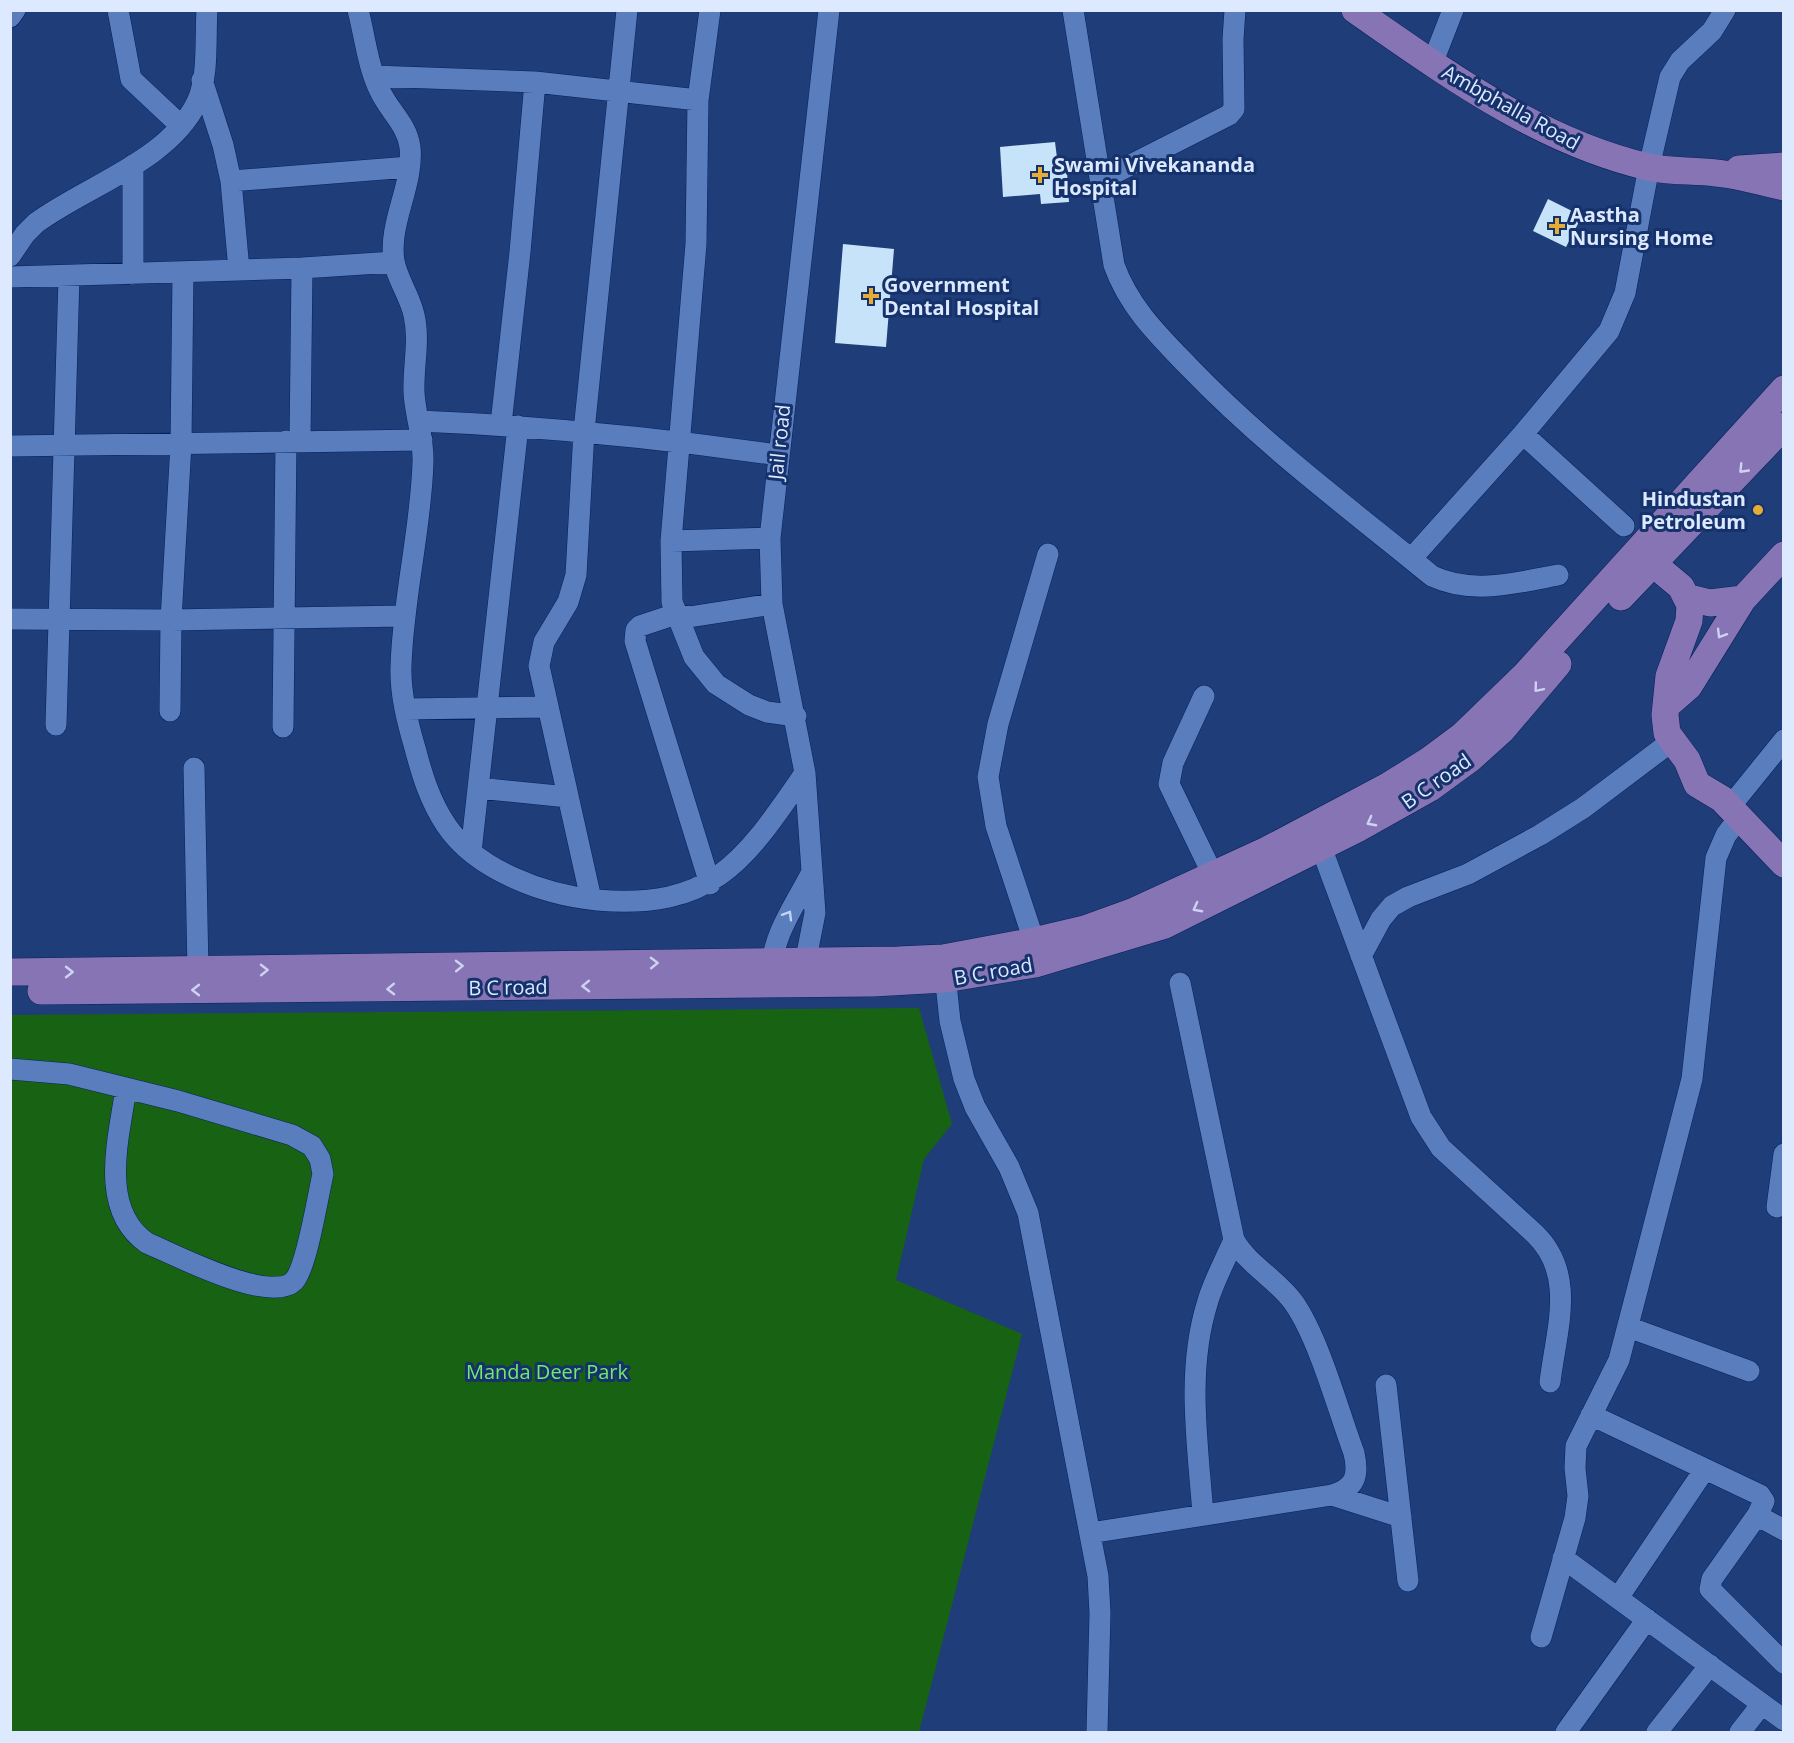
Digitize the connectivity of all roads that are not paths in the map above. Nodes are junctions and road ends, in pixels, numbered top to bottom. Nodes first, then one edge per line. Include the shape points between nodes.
1 (15, 10) edge
2 (118, 10) edge
3 (207, 10) edge
4 (358, 10) edge
5 (627, 10) edge
6 (710, 10) edge
7 (829, 10) edge
8 (1073, 10) edge
9 (1235, 10) edge
10 (1453, 10) edge
11 (1725, 10) edge
12 (1355, 11) edge
13 (10, 16) edge
14 (1432, 64) junction
15 (374, 76) junction
16 (202, 80) junction
17 (535, 82) junction
18 (619, 91) junction
19 (698, 100) junction
20 (180, 125) junction
21 (133, 165) junction
22 (1784, 166) edge
23 (409, 167) junction
24 (1649, 167) junction
25 (1717, 173) junction
26 (1101, 180) junction
27 (231, 182) junction
28 (1784, 187) edge
29 (10, 256) edge
30 (394, 262) junction
31 (302, 268) junction
32 (239, 270) junction
33 (183, 272) junction
34 (133, 274) junction
35 (10, 277) edge
36 (69, 277) junction
37 (1784, 389) edge
38 (510, 425) junction
39 (1784, 426) edge
40 (420, 430) junction
41 (584, 431) junction
42 (1523, 434) junction
43 (293, 441) junction
44 (678, 441) junction
45 (66, 444) junction
46 (181, 444) junction
47 (10, 446) edge
48 (778, 455) junction
49 (1624, 526) dead end
50 (770, 538) junction
51 (671, 541) junction
52 (1048, 554) dead end
53 (1784, 555) edge
54 (1646, 557) junction
55 (1411, 559) junction
56 (1558, 574) dead end
57 (1686, 597) junction
58 (1743, 599) junction
59 (772, 604) junction
60 (676, 614) junction
61 (405, 616) junction
62 (284, 617) junction
63 (59, 618) junction
64 (10, 619) edge
65 (171, 620) junction
66 (1204, 696) dead end
67 (1666, 706) junction
68 (486, 707) junction
69 (547, 707) junction
70 (405, 709) junction
71 (170, 711) dead end
72 (796, 716) junction
73 (56, 725) dead end
74 (283, 727) dead end
75 (1784, 740) edge
76 (1679, 750) junction
77 (194, 768) dead end
78 (805, 773) junction
79 (478, 788) junction
80 (568, 797) junction
81 (1730, 808) junction
82 (1321, 847) junction
83 (471, 852) junction
84 (1784, 864) edge
85 (812, 872) junction
86 (1213, 875) junction
87 (710, 884) junction
88 (591, 899) junction
89 (1034, 941) junction
90 (1361, 957) junction
91 (944, 968) junction
92 (198, 971) junction
93 (10, 972) edge
94 (771, 973) junction
95 (803, 973) junction
96 (325, 979) junction
97 (1180, 983) dead end
98 (10, 991) edge
99 (10, 1069) edge
100 (126, 1088) junction
101 (1784, 1154) edge
102 (1777, 1207) dead end
103 (1234, 1240) junction
104 (1628, 1327) junction
105 (1749, 1371) dead end
106 (1550, 1382) dead end
107 (1386, 1385) dead end
108 (1591, 1415) junction
109 (1705, 1469) junction
110 (1332, 1495) junction
111 (1758, 1514) junction
112 (1203, 1515) junction
113 (1401, 1517) junction
114 (1784, 1530) edge
115 (1090, 1533) junction
116 (1563, 1558) junction
117 (1408, 1581) dead end
118 (1618, 1598) junction
119 (1647, 1619) junction
120 (1541, 1637) dead end
121 (1784, 1663) edge
122 (1710, 1665) junction
123 (1762, 1704) junction
124 (1784, 1720) edge
125 (1097, 1732) edge
126 (1566, 1732) edge
127 (1657, 1732) edge
128 (1740, 1732) edge

1 - 13 street
2 - 20 street via 131,79
3 - 16 street
4 - 15 street
5 - 18 street
6 - 19 street
7 - 48 street, Jail road
8 - 26 street
9 - 26 street via 1234,109
10 - 14 street
11 - 24 street via 1712,31 1680,61 1670,77
12 - 14 main road, Ambphalla Road
14 - 24 main road, Ambphalla Road via 1540,128 1590,150
15 - 17 street
15 - 23 street via 408,134
16 - 20 street via 197,101
16 - 27 street via 219,124
17 - 18 street
17 - 38 street
18 - 19 street
18 - 41 street
19 - 44 street via 696,244
20 - 21 street via 157,149
21 - 29 street via 51,212 25,234
21 - 34 street
22 - 25 main road
23 - 27 street
23 - 30 street via 394,237
24 - 25 main road, Ambphalla Road
24 - 42 street via 1619,312 1609,331
25 - 28 main road
26 - 55 street via 1114,265 1141,316 1235,415
27 - 32 street
30 - 31 street
30 - 40 street via 415,318 414,386
31 - 32 street
31 - 43 street
32 - 33 street
33 - 34 street
33 - 46 street
34 - 36 street
35 - 36 street
36 - 45 street
37 - 54 main road
38 - 40 street
38 - 41 street
38 - 68 street
39 -> 54 main road, B C road
40 - 43 street
40 - 61 street via 423,457 418,528
41 - 44 street
41 - 69 street via 576,575 568,602 540,654 540,678
42 - 49 street
42 - 55 street
43 - 46 street
43 - 62 street
44 - 48 street
44 - 51 street
45 - 46 street
45 - 47 street
45 - 63 street
46 - 65 street
48 - 50 street, Jail road
50 - 51 street
50 - 59 street, Jail road
51 - 60 street via 670,585
52 - 89 street via 998,724 988,777 996,826
53 - 58 main road
54 - 57 main road via 1681,587
54 -> 82 main road, B C road via 1502,730 1471,758 1411,801
54 - 86 main road via 1463,735 1388,786
55 - 56 street via 1432,576 1457,585 1504,585
57 - 58 main road via 1710,603
57 - 67 main road via 1691,613 1670,675
58 -> 67 main road via 1693,680
59 - 60 street via 689,617
59 - 72 street, Jail road
60 - 72 street via 694,657 716,684 749,705
60 - 87 street via 640,626 635,641
61 - 62 street
61 - 70 street via 400,668
62 - 65 street
62 - 74 street
63 - 64 street
63 - 65 street
63 - 73 street
65 - 71 street
66 - 86 street via 1173,763 1169,784
67 - 76 main road via 1665,725
68 - 69 street
68 - 70 street
68 - 79 street
69 - 80 street
70 - 83 street via 433,804 447,827
72 - 78 street, Jail road
75 - 81 street
76 - 81 main road via 1697,784
76 - 90 street via 1540,835 1468,874 1392,906
77 - 92 street
78 - 85 street, Jail road
78 - 87 street via 744,855
79 - 80 street
79 - 83 street
80 - 88 street
81 - 84 main road
81 - 104 street via 1726,835 1716,858 1692,1079
82 - 90 street
82 -> 91 main road, B C road via 1165,925 1035,964
83 - 88 street via 512,876 549,890
94 -> 85 street via 779,930
85 - 95 street, Jail road via 814,913
86 - 89 main road via 1132,912
87 - 88 street via 681,895 646,901
89 - 91 main road
90 - 106 street via 1430,1133 1548,1247 1556,1260 1562,1288
91 - 95 main road
91 - 115 street via 954,1044 964,1079 1028,1213
93 -> 92 main road
92 -> 96 main road
94 - 95 main road
94 - 96 main road
96 -> 98 main road
97 - 103 street
99 - 100 street via 69,1074
100 - 100 street via 292,1135 312,1146 323,1174 302,1267 294,1281 282,1287 264,1288 244,1283 135,1235 119,1205 115,1169
101 - 102 street
103 - 110 street via 1240,1251 1286,1292 1313,1342 1356,1464 1354,1484
103 - 112 street via 1207,1302 1197,1351 1194,1402
104 - 105 street
104 - 108 street via 1619,1360
107 - 113 street
108 - 109 street
108 - 116 street via 1576,1446 1578,1496
109 - 111 street via 1763,1497
109 - 118 street
110 - 112 street
110 - 113 street
111 - 114 street
111 - 121 street via 1710,1583 1710,1589
112 - 115 street
113 - 117 street
115 - 125 street via 1100,1613
116 - 118 street
116 - 120 street
118 - 119 street
119 - 122 street
119 - 126 street
122 - 123 street
122 - 127 street
123 - 124 street
123 - 128 street

